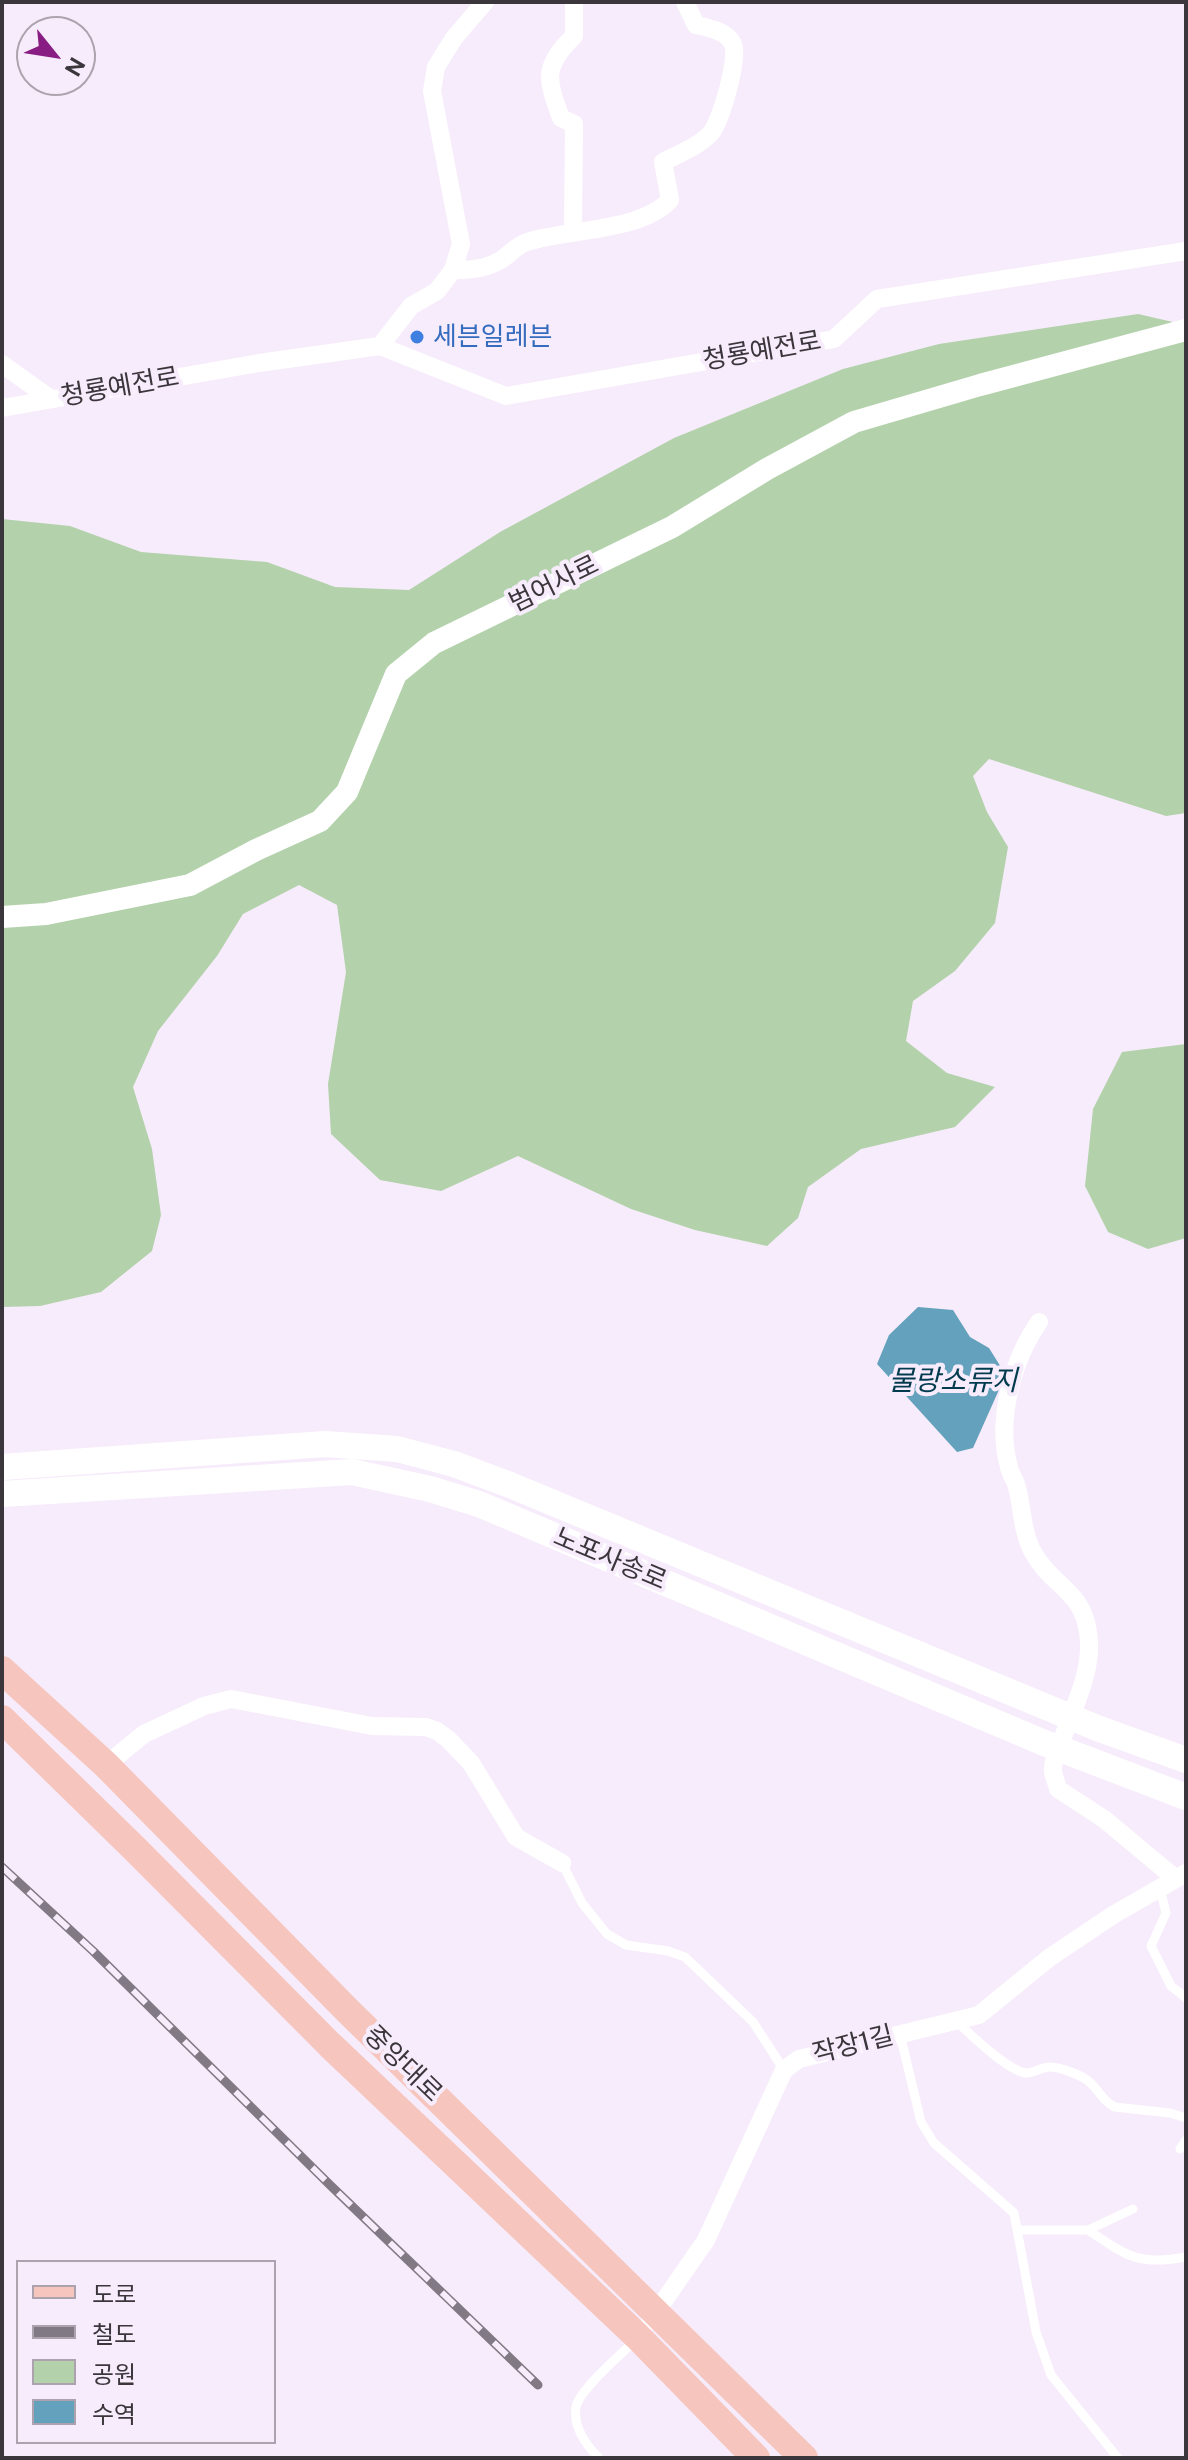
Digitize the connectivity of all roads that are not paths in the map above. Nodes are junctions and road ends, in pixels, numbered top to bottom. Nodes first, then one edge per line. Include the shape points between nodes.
1 (485, 2) edge
2 (574, 2) edge
3 (685, 2) edge
4 (573, 232) junction
5 (1186, 251) edge
6 (453, 270) junction
7 (1186, 330) edge
8 (380, 346) junction
9 (2, 364) edge
10 (51, 399) junction
11 (2, 408) edge
12 (2, 917) edge
13 (1039, 1322) dead end
14 (2, 1467) edge
15 (2, 1494) edge
16 (2, 1670) edge
17 (1071, 1716) junction
18 (2, 1719) edge
19 (1059, 1748) junction
20 (1186, 1760) edge
21 (106, 1765) junction
22 (1185, 1794) edge
23 (562, 1863) joint
24 (1174, 1880) edge
25 (1186, 1998) edge
26 (955, 2020) junction
27 (900, 2034) junction
28 (784, 2070) junction
29 (1186, 2118) edge
30 (1133, 2209) dead end
31 (1019, 2230) junction
32 (1088, 2230) junction
33 (1186, 2257) edge
34 (657, 2312) junction
35 (638, 2337) junction
36 (600, 2458) edge
37 (756, 2458) edge
38 (804, 2458) edge
39 (1118, 2458) edge

1 - 6 street via 436,67 432,91 461,244
2 - 4 street via 574,36 560,49 548,84 561,118 574,124
3 - 4 street via 696,25 727,35 735,47 712,131 663,162 670,200 659,211 595,231
4 - 6 street via 523,243 479,270
5 - 8 street, 청룡예전로 via 877,299 834,339 506,396
6 - 8 street via 437,291 411,306
7 - 12 street, 범어사로 via 854,422 672,527 434,643 396,674 347,792 320,821 190,885 46,914
8 - 10 street, 청룡예전로
9 - 10 street
10 - 11 street, 청룡예전로
13 - 17 street via 1010,1388 1005,1443 1033,1554 1081,1604 1088,1632 1086,1675
14 - 17 main road, 노포사송로 via 325,1444 397,1449 510,1485
15 - 19 main road, 노포사송로 via 352,1472 430,1489 479,1504
16 - 21 main road, 중앙대로
17 - 19 street
17 - 20 main road, 노포사송로
18 - 35 main road, 중앙대로 via 330,2045
19 - 22 main road, 노포사송로
19 - 24 street via 1053,1770 1058,1789 1104,1819
21 - 23 street via 144,1734 231,1699 372,1726 426,1727 448,1739 471,1763 516,1837
21 - 34 main road, 중앙대로 via 347,2010
23 - 28 lane via 582,1903 607,1934 626,1945 685,1957 753,2022
24 - 25 lane via 1151,1946 1171,1986
24 - 26 street, 작장1길 via 1049,1958 979,2015
26 - 27 street, 작장1길
26 - 29 lane via 1022,2072 1047,2067 1068,2072 1087,2079 1107,2104
27 - 28 street, 작장1길 via 799,2059
27 - 31 lane via 921,2122 934,2143 1014,2213
28 - 34 street, 작장1길 via 706,2240
30 - 32 lane
31 - 32 lane
31 - 39 lane via 1036,2332 1051,2375
32 - 33 lane via 1129,2258
34 - 35 street, 작장1길
34 - 38 main road, 중앙대로
35 - 36 lane via 576,2406 585,2443
35 - 37 main road, 중앙대로

